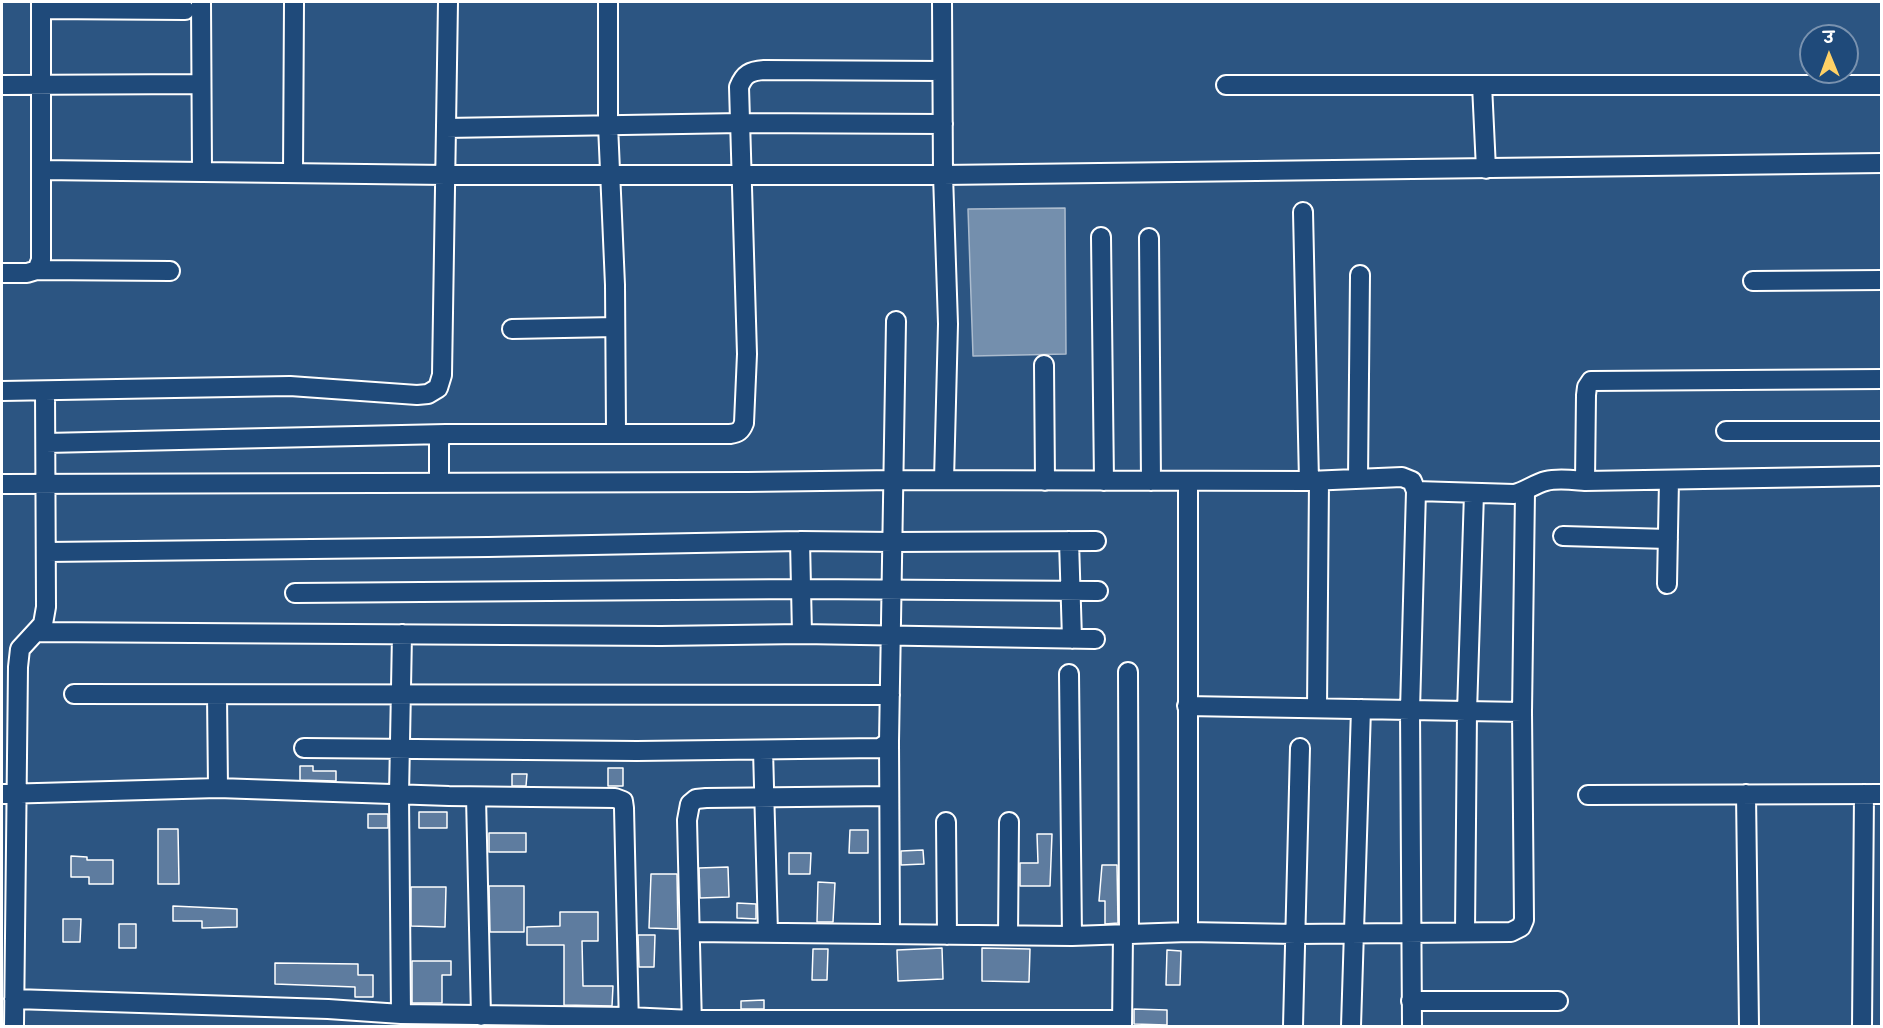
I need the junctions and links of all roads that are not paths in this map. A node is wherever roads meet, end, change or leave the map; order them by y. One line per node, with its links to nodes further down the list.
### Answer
1 (294, 2): 22 (street)
2 (448, 2): 17 (street)
3 (608, 2): 16 (street)
4 (942, 2): 7 (street)
5 (42, 5): 6 (street); 12 (street)
6 (193, 6): 8 (street)
7 (942, 71): 14 (street); 15 (street)
8 (201, 84): 12 (street); 21 (street)
9 (2, 85): 12 (street)
10 (1482, 85): 11 (street); 13 (street); 19 (street)
11 (1881, 85)
12 (41, 86): 20 (street)
13 (1226, 86)
14 (741, 123): 15 (street); 16 (street); 25 (street)
15 (943, 124): 26 (street)
16 (608, 125): 17 (street); 23 (street)
17 (446, 128): 24 (street)
18 (1881, 163): 19 (street)
19 (1486, 168): 26 (street)
20 (41, 170): 21 (street); 30 (street)
21 (202, 172): 22 (street)
22 (293, 173): 24 (street)
23 (610, 174): 24 (street); 25 (street); 37 (street)
24 (446, 175): 42 (street)
25 (742, 175): 26 (street); 45 (street)
26 (943, 175): 51 (street)
27 (1303, 212): 57 (street)
28 (1101, 237): 54 (street)
29 (1149, 238): 55 (street)
30 (37, 270): 31 (street); 32 (street)
31 (170, 272)
32 (2, 273)
33 (1360, 275): 49 (street)
34 (1881, 280): 35 (street)
35 (1752, 281)
36 (896, 321): 50 (street)
37 (615, 327): 38 (street); 45 (street)
38 (512, 329)
39 (1044, 365): 52 (street)
40 (1881, 379): 58 (street)
41 (2, 391): 42 (street)
42 (45, 391): 47 (street)
43 (1725, 431): 44 (street)
44 (1881, 431)
45 (616, 432): 46 (street)
46 (446, 434): 47 (street); 59 (street)
47 (46, 443): 61 (street)
48 (1881, 476): 53 (street)
49 (1358, 479): 57 (street); 62 (street)
50 (895, 480): 51 (street); 59 (street); 70 (street)
51 (944, 480): 52 (street)
52 (1045, 480): 54 (street)
53 (1669, 480): 58 (street); 66 (street)
54 (1104, 481): 55 (street)
55 (1151, 481): 56 (street)
56 (1188, 481): 57 (street); 91 (street)
57 (1314, 481): 92 (street)
58 (1586, 481): 63 (street)
59 (439, 483): 61 (street)
60 (2, 484): 61 (street)
61 (46, 485): 71 (street)
62 (1416, 491): 64 (street); 94 (street)
63 (1525, 492): 64 (street); 96 (street)
64 (1474, 493): 95 (street)
65 (1563, 536): 66 (street)
66 (1668, 539): 72 (street)
67 (800, 541): 70 (street); 71 (street); 73 (street)
68 (1070, 541): 69 (street); 70 (street); 75 (street)
69 (1096, 541)
70 (893, 543): 74 (street)
71 (47, 552): 78 (street)
72 (1667, 584)
73 (801, 589): 74 (street); 77 (street); 80 (street)
74 (892, 590): 75 (street); 81 (street)
75 (1070, 591): 76 (street); 82 (street)
76 (1098, 591)
77 (295, 593)
78 (37, 632): 79 (street); 84 (street)
79 (402, 634): 80 (street); 87 (street)
80 (802, 634): 81 (street)
81 (891, 637): 82 (street); 89 (street)
82 (1072, 639): 83 (street)
83 (1095, 639)
84 (10, 668): 103 (street)
85 (1128, 672): 121 (street)
86 (1069, 674): 124 (street)
87 (400, 693): 89 (street); 90 (street); 100 (street)
88 (74, 694): 90 (street)
89 (890, 694): 97 (street)
90 (217, 695): 102 (street)
91 (1187, 706): 92 (street); 114 (street)
92 (1317, 708): 93 (street)
93 (1361, 709): 94 (street); 117 (street)
94 (1410, 710): 95 (street); 118 (street)
95 (1467, 712): 96 (street); 115 (street)
96 (1522, 712): 115 (street)
97 (888, 742): 101 (street); 108 (street)
98 (304, 748): 100 (street)
99 (1300, 748): 122 (street)
100 (399, 749): 101 (street); 106 (street)
101 (763, 750): 110 (street)
102 (218, 788): 103 (street); 106 (street)
103 (9, 794): 125 (street)
104 (1746, 794): 105 (street); 107 (street); 137 (street)
105 (1873, 794): 138 (street)
106 (399, 795): 109 (street); 128 (street)
107 (1588, 795)
108 (889, 796): 110 (street); 119 (street)
109 (477, 797): 129 (street); 130 (street)
110 (764, 798): 113 (street); 116 (street)
111 (946, 822): 120 (street)
112 (1009, 822): 123 (street)
113 (690, 932): 116 (street); 131 (street)
114 (1188, 932): 121 (street); 122 (street)
115 (1465, 932): 118 (street)
116 (768, 933): 119 (street)
117 (1354, 933): 118 (street); 122 (street); 135 (street)
118 (1411, 933): 126 (street)
119 (890, 934): 120 (street)
120 (947, 934): 123 (street)
121 (1126, 934): 124 (street); 132 (street)
122 (1296, 934): 134 (street)
123 (1008, 935): 124 (street)
124 (1072, 936)
125 (15, 999): 128 (street); 133 (street)
126 (1411, 1001): 127 (street); 136 (street)
127 (1558, 1001)
128 (401, 1014): 129 (street)
129 (481, 1016): 130 (street)
130 (629, 1022): 131 (street)
131 (692, 1023): 132 (street)
132 (1122, 1023)
133 (14, 1026)
134 (1293, 1026)
135 (1351, 1026)
136 (1412, 1026)
137 (1749, 1026)
138 (1862, 1026)

